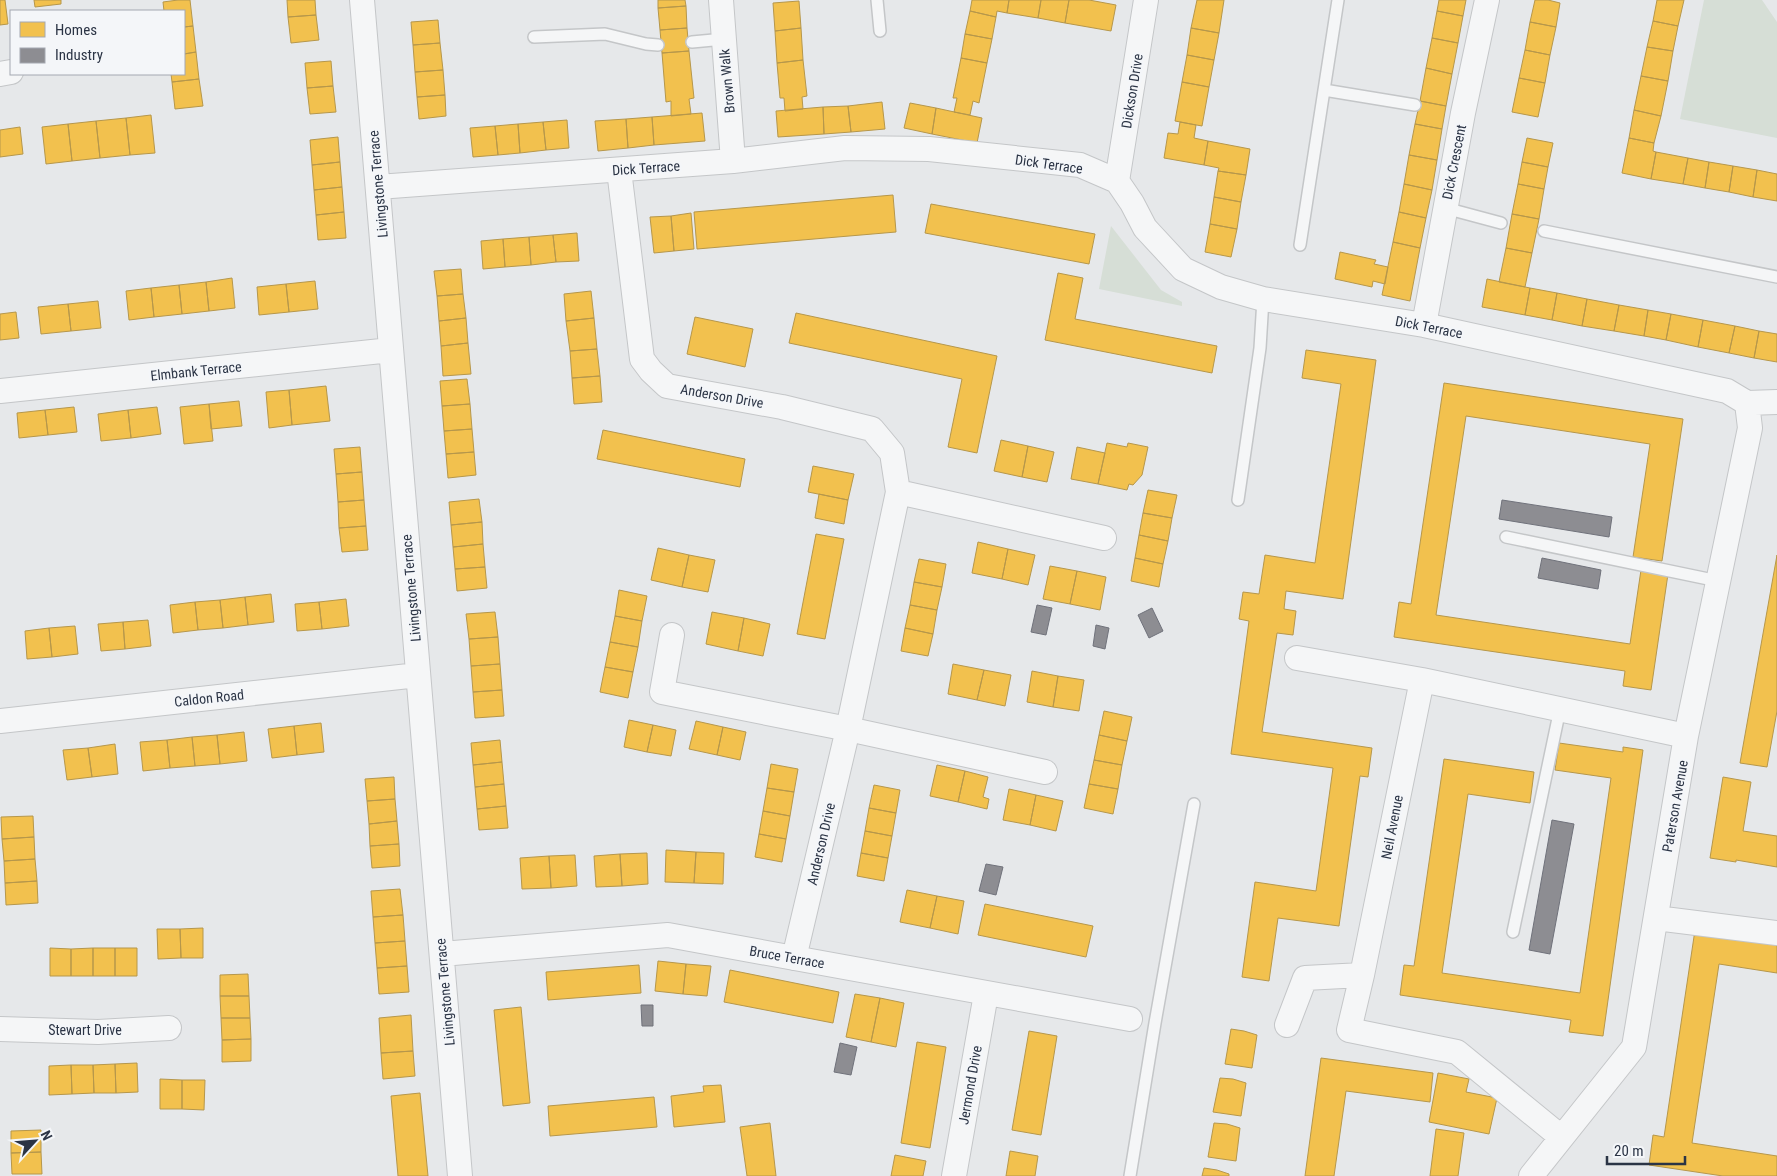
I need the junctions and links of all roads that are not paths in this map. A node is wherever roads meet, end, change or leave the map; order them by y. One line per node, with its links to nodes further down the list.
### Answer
1 (362, 0): 17 (street, Livingstone Terrace)
2 (721, 0): 9 (street, Brown Walk)
3 (877, 0): 7 (lane)
4 (1146, 0): 16 (street, Dickson Drive)
5 (1338, 0): 12 (lane)
6 (1488, 0): 18 (street, Dick Crescent)
7 (880, 31)
8 (534, 37): 11 (lane)
9 (724, 39): 10 (lane); 14 (street, Brown Walk)
10 (692, 42)
11 (658, 45)
12 (1324, 90): 13 (lane); 21 (lane)
13 (1415, 105)
14 (734, 162): 15 (street, Dick Terrace); 16 (street, Dick Terrace)
15 (618, 170): 17 (street, Dick Terrace); 29 (street, Anderson Drive)
16 (1117, 181): 23 (street, Dick Terrace)
17 (378, 187): 25 (street, Livingstone Terrace)
18 (1445, 208): 19 (lane); 24 (street, Dick Crescent)
19 (1501, 223)
20 (1544, 231): 22 (lane)
21 (1300, 245)
22 (1777, 277)
23 (1263, 299): 24 (street, Dick Terrace); 30 (lane)
24 (1424, 325): 28 (street, Dick Terrace)
25 (391, 350): 26 (street, Elmbank Terrace); 36 (street, Livingstone Terrace)
26 (0, 391)
27 (1777, 402): 28 (street)
28 (1747, 403): 33 (street, Paterson Avenue)
29 (898, 492): 32 (street); 40 (street, Anderson Drive)
30 (1238, 500)
31 (1506, 537): 33 (lane)
32 (1104, 538)
33 (1718, 581): 41 (street, Paterson Avenue)
34 (672, 635): 40 (street)
35 (1297, 658): 37 (street)
36 (418, 675): 39 (street, Caldon Road); 47 (street, Livingstone Terrace)
37 (1422, 680): 38 (street); 49 (street, Neil Avenue)
38 (1560, 709): 41 (street); 45 (lane)
39 (0, 721)
40 (848, 729): 42 (street); 48 (street, Anderson Drive)
41 (1686, 736): 44 (street, Paterson Avenue)
42 (1045, 772)
43 (1194, 804): 51 (lane)
44 (1656, 918): 46 (street); 55 (street, Paterson Avenue)
45 (1513, 932)
46 (1777, 933)
47 (442, 954): 48 (street, Bruce Terrace); 56 (street, Livingstone Terrace)
48 (794, 958): 50 (street, Bruce Terrace)
49 (1362, 975): 52 (street); 55 (street, Neil Avenue)
50 (986, 994): 51 (street, Bruce Terrace); 57 (street, Jermond Drive)
51 (1142, 1021): 58 (lane)
52 (1287, 1025)
53 (169, 1028): 54 (street, Stewart Drive)
54 (0, 1029)
55 (1561, 1137): 59 (street, Paterson Avenue)
56 (460, 1176)
57 (954, 1176)
58 (1130, 1176)
59 (1531, 1176)

